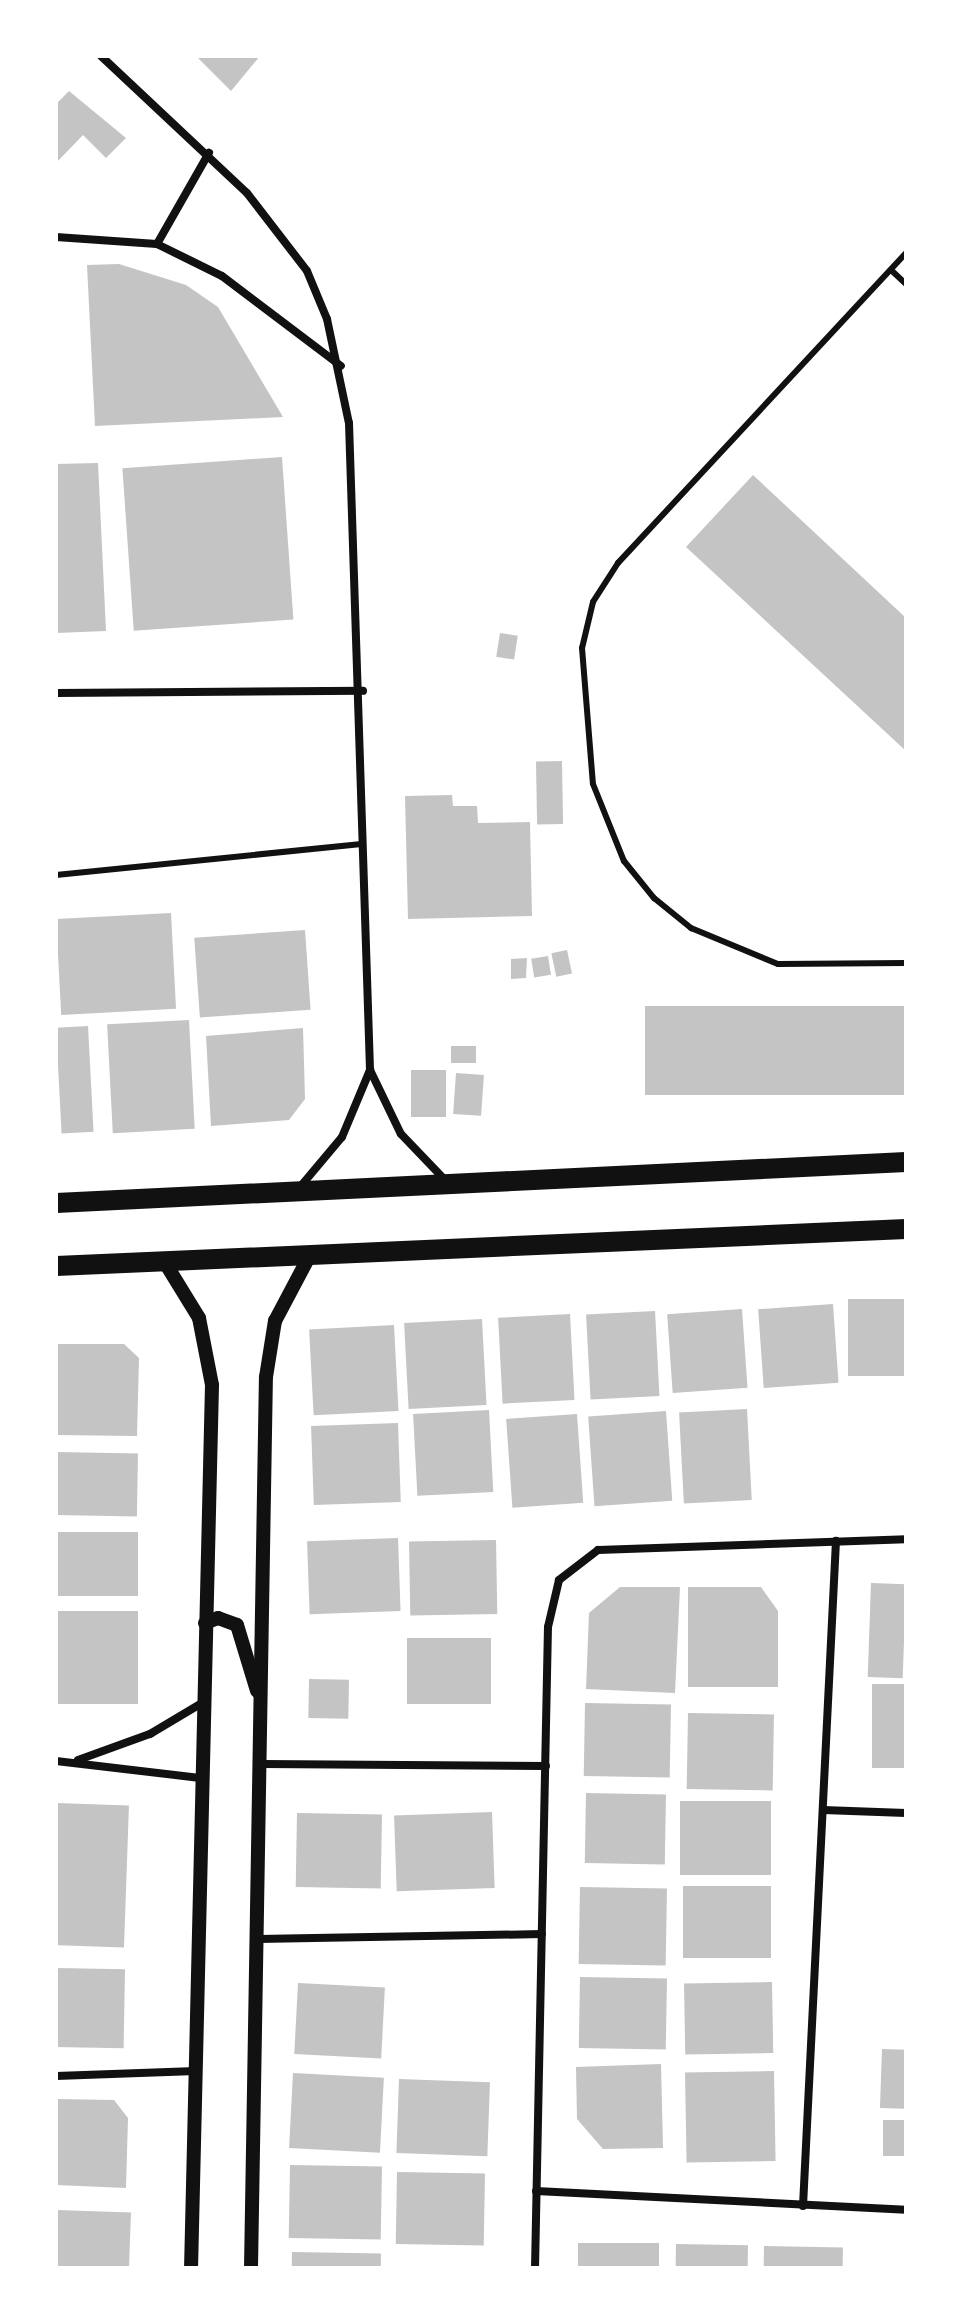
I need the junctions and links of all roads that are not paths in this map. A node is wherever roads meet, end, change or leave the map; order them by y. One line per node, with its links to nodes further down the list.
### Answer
1 (101, 56): 2 (street)
2 (209, 153): 4 (street); 8 (street)
3 (56, 237): 4 (street)
4 (157, 244): 8 (street)
5 (906, 253): 6 (lane)
6 (891, 270): 7 (lane); 13 (lane)
7 (906, 284)
8 (341, 366): 9 (street)
9 (363, 691): 10 (street); 11 (street)
10 (56, 693)
11 (361, 844): 12 (lane); 14 (street)
12 (56, 875)
13 (906, 963)
14 (370, 1070): 16 (street); 17 (street)
15 (906, 1162): 16 (main road)
16 (450, 1184): 17 (main road)
17 (294, 1193): 18 (main road)
18 (56, 1203)
19 (906, 1229): 20 (main road)
20 (310, 1255): 21 (main road); 27 (street)
21 (164, 1261): 22 (main road); 25 (street)
22 (56, 1266)
23 (906, 1539): 24 (street)
24 (836, 1541): 31 (street); 33 (street)
25 (205, 1623): 26 (street); 27 (street)
26 (202, 1703): 28 (street); 32 (street)
27 (263, 1715): 30 (street)
28 (78, 1760): 29 (street); 32 (street)
29 (56, 1761)
30 (262, 1764): 31 (street); 36 (street)
31 (546, 1766): 35 (street)
32 (200, 1778): 37 (street)
33 (823, 1810): 34 (street); 40 (street)
34 (906, 1813)
35 (542, 1934): 36 (street); 39 (street)
36 (258, 1939): 43 (street)
37 (196, 2071): 38 (street); 42 (street)
38 (56, 2076)
39 (536, 2191): 40 (street); 44 (street)
40 (803, 2206): 41 (street)
41 (906, 2210)
42 (191, 2268)
43 (251, 2268)
44 (535, 2268)

